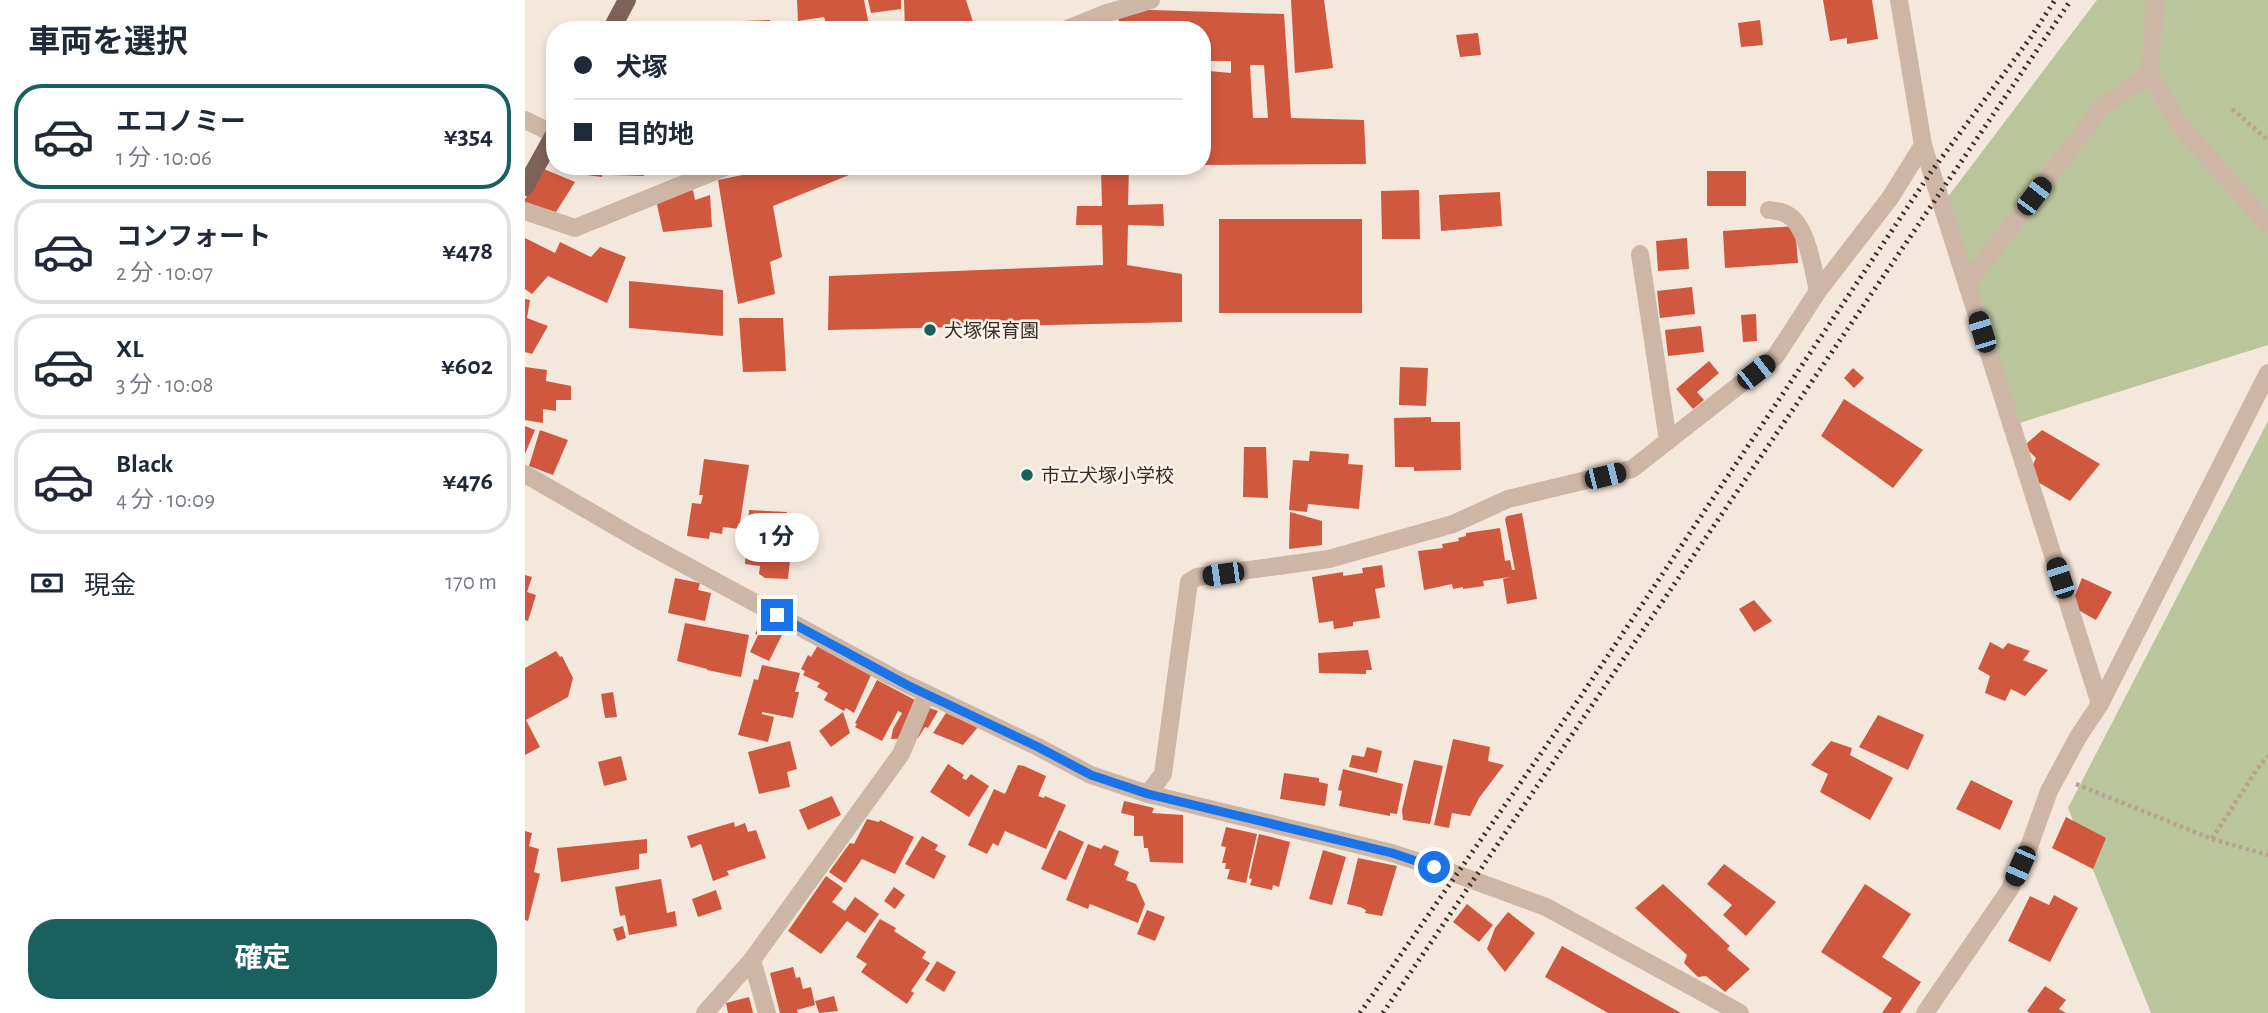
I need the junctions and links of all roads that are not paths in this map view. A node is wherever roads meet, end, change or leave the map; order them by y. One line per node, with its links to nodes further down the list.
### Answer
1 (627, 0): 5 (main road)
2 (1151, 0): 6 (street)
3 (1899, 0): 10 (street)
4 (2155, 0): 7 (street)
5 (616, 21)
6 (1087, 21)
7 (2150, 74): 16 (street); 18 (street)
8 (525, 120): 9 (street)
9 (546, 129)
10 (1923, 145): 18 (street); 19 (street)
11 (546, 148): 13 (main road)
12 (706, 175): 15 (street)
13 (525, 187)
14 (1769, 210): 19 (street)
15 (525, 211)
16 (2268, 225)
17 (1640, 254): 21 (street)
18 (1967, 284): 24 (street)
19 (1818, 291): 21 (street)
20 (2268, 373): 24 (street)
21 (1668, 440): 25 (street)
22 (525, 474): 23 (street)
23 (926, 695): 25 (street); 26 (street)
24 (2100, 704): 30 (street)
25 (1148, 794): 29 (street)
26 (753, 960): 27 (street); 28 (street)
27 (705, 1013)
28 (767, 1013)
29 (1740, 1013)
30 (1925, 1013)

